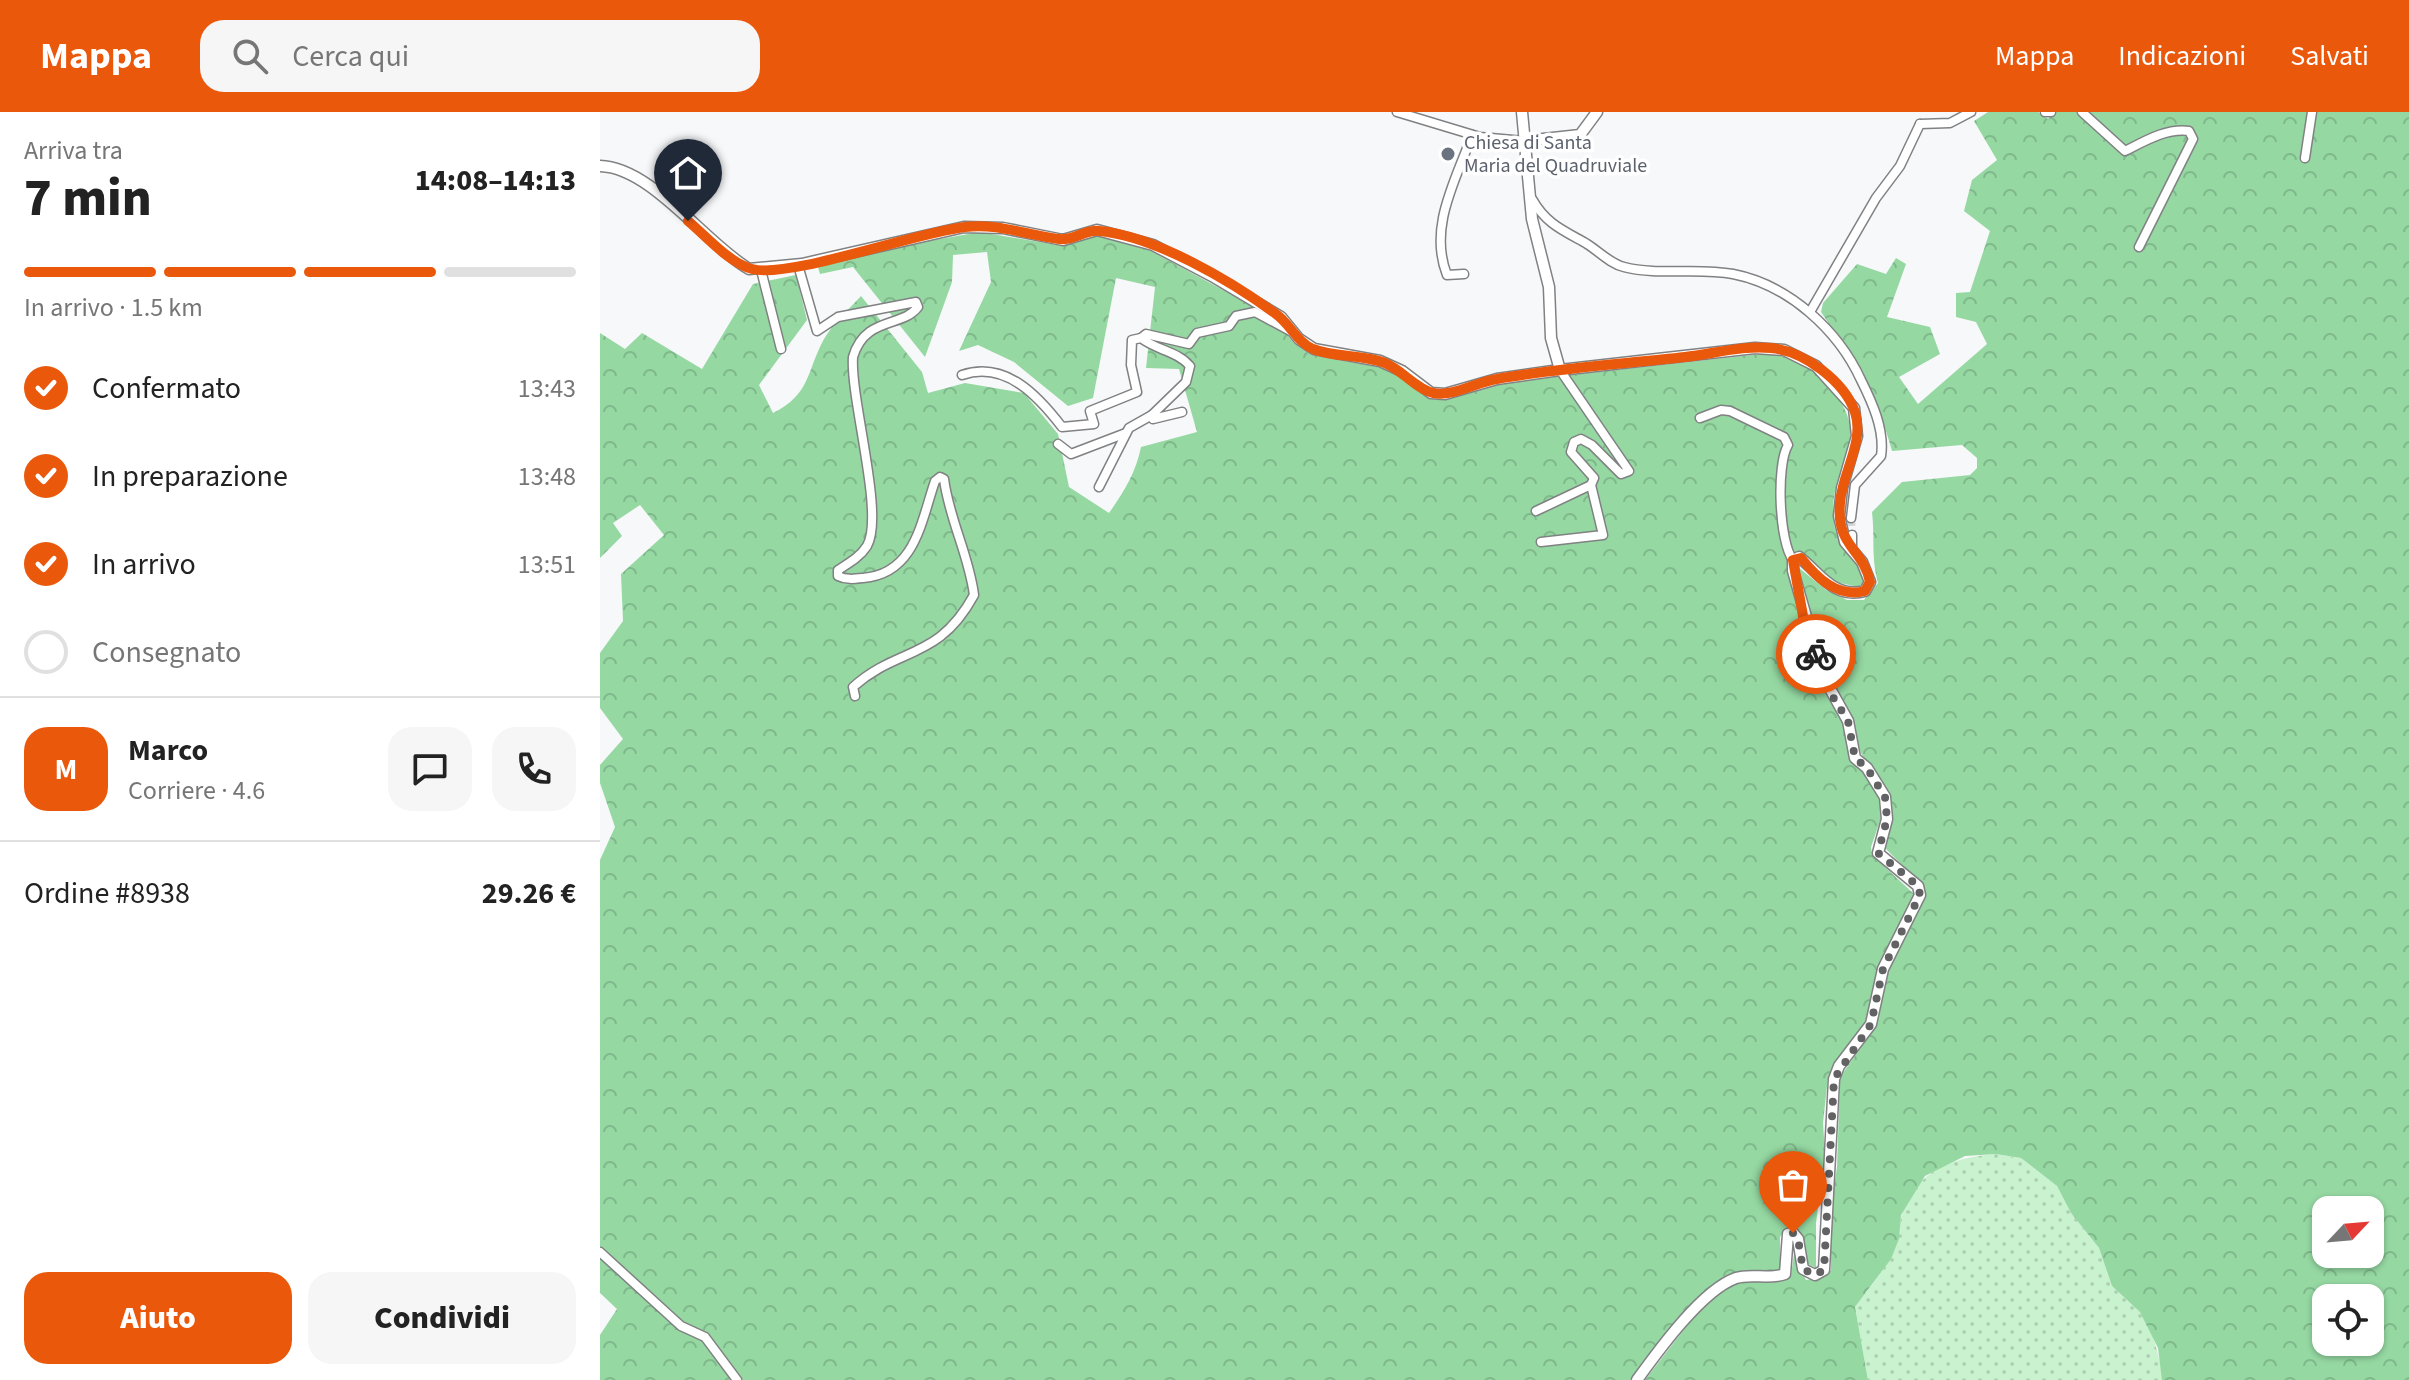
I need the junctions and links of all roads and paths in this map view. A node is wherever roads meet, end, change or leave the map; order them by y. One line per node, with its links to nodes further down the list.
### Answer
1 (1397, 112): 11 (street)
2 (1522, 112): 12 (street)
3 (1597, 112): 12 (street)
4 (1914, 112): 10 (street)
5 (1971, 112): 10 (street)
6 (2045, 112): 7 (street)
7 (2051, 112)
8 (2082, 112): 16 (street)
9 (2312, 112): 13 (street)
10 (1920, 124): 20 (street)
11 (1472, 135): 12 (street); 19 (street)
12 (1524, 141): 15 (street)
13 (2305, 158)
14 (600, 166): 18 (street)
15 (1529, 195): 20 (street); 24 (street)
16 (2139, 247)
17 (798, 265): 18 (street); 21 (street); 39 (street)
18 (761, 270): 23 (street)
19 (1464, 274)
20 (1810, 312): 34 (street)
21 (1294, 333): 22 (street); 24 (street)
22 (1141, 338): 25 (street); 27 (street)
23 (781, 349)
24 (1560, 370): 31 (street); 37 (street)
25 (962, 375)
26 (1182, 412): 27 (street)
27 (1152, 415): 29 (street)
28 (1700, 418): 38 (street)
29 (1127, 432): 30 (street); 32 (street)
30 (1058, 444)
31 (1591, 485): 33 (street); 36 (street)
32 (1099, 487)
33 (1536, 511)
34 (1851, 518)
35 (1852, 535): 37 (street)
36 (1541, 542)
37 (1852, 550): 38 (street)
38 (1793, 560): 42 (street)
39 (855, 696)
40 (600, 1252): 41 (street)
41 (737, 1380)
42 (1637, 1380)

